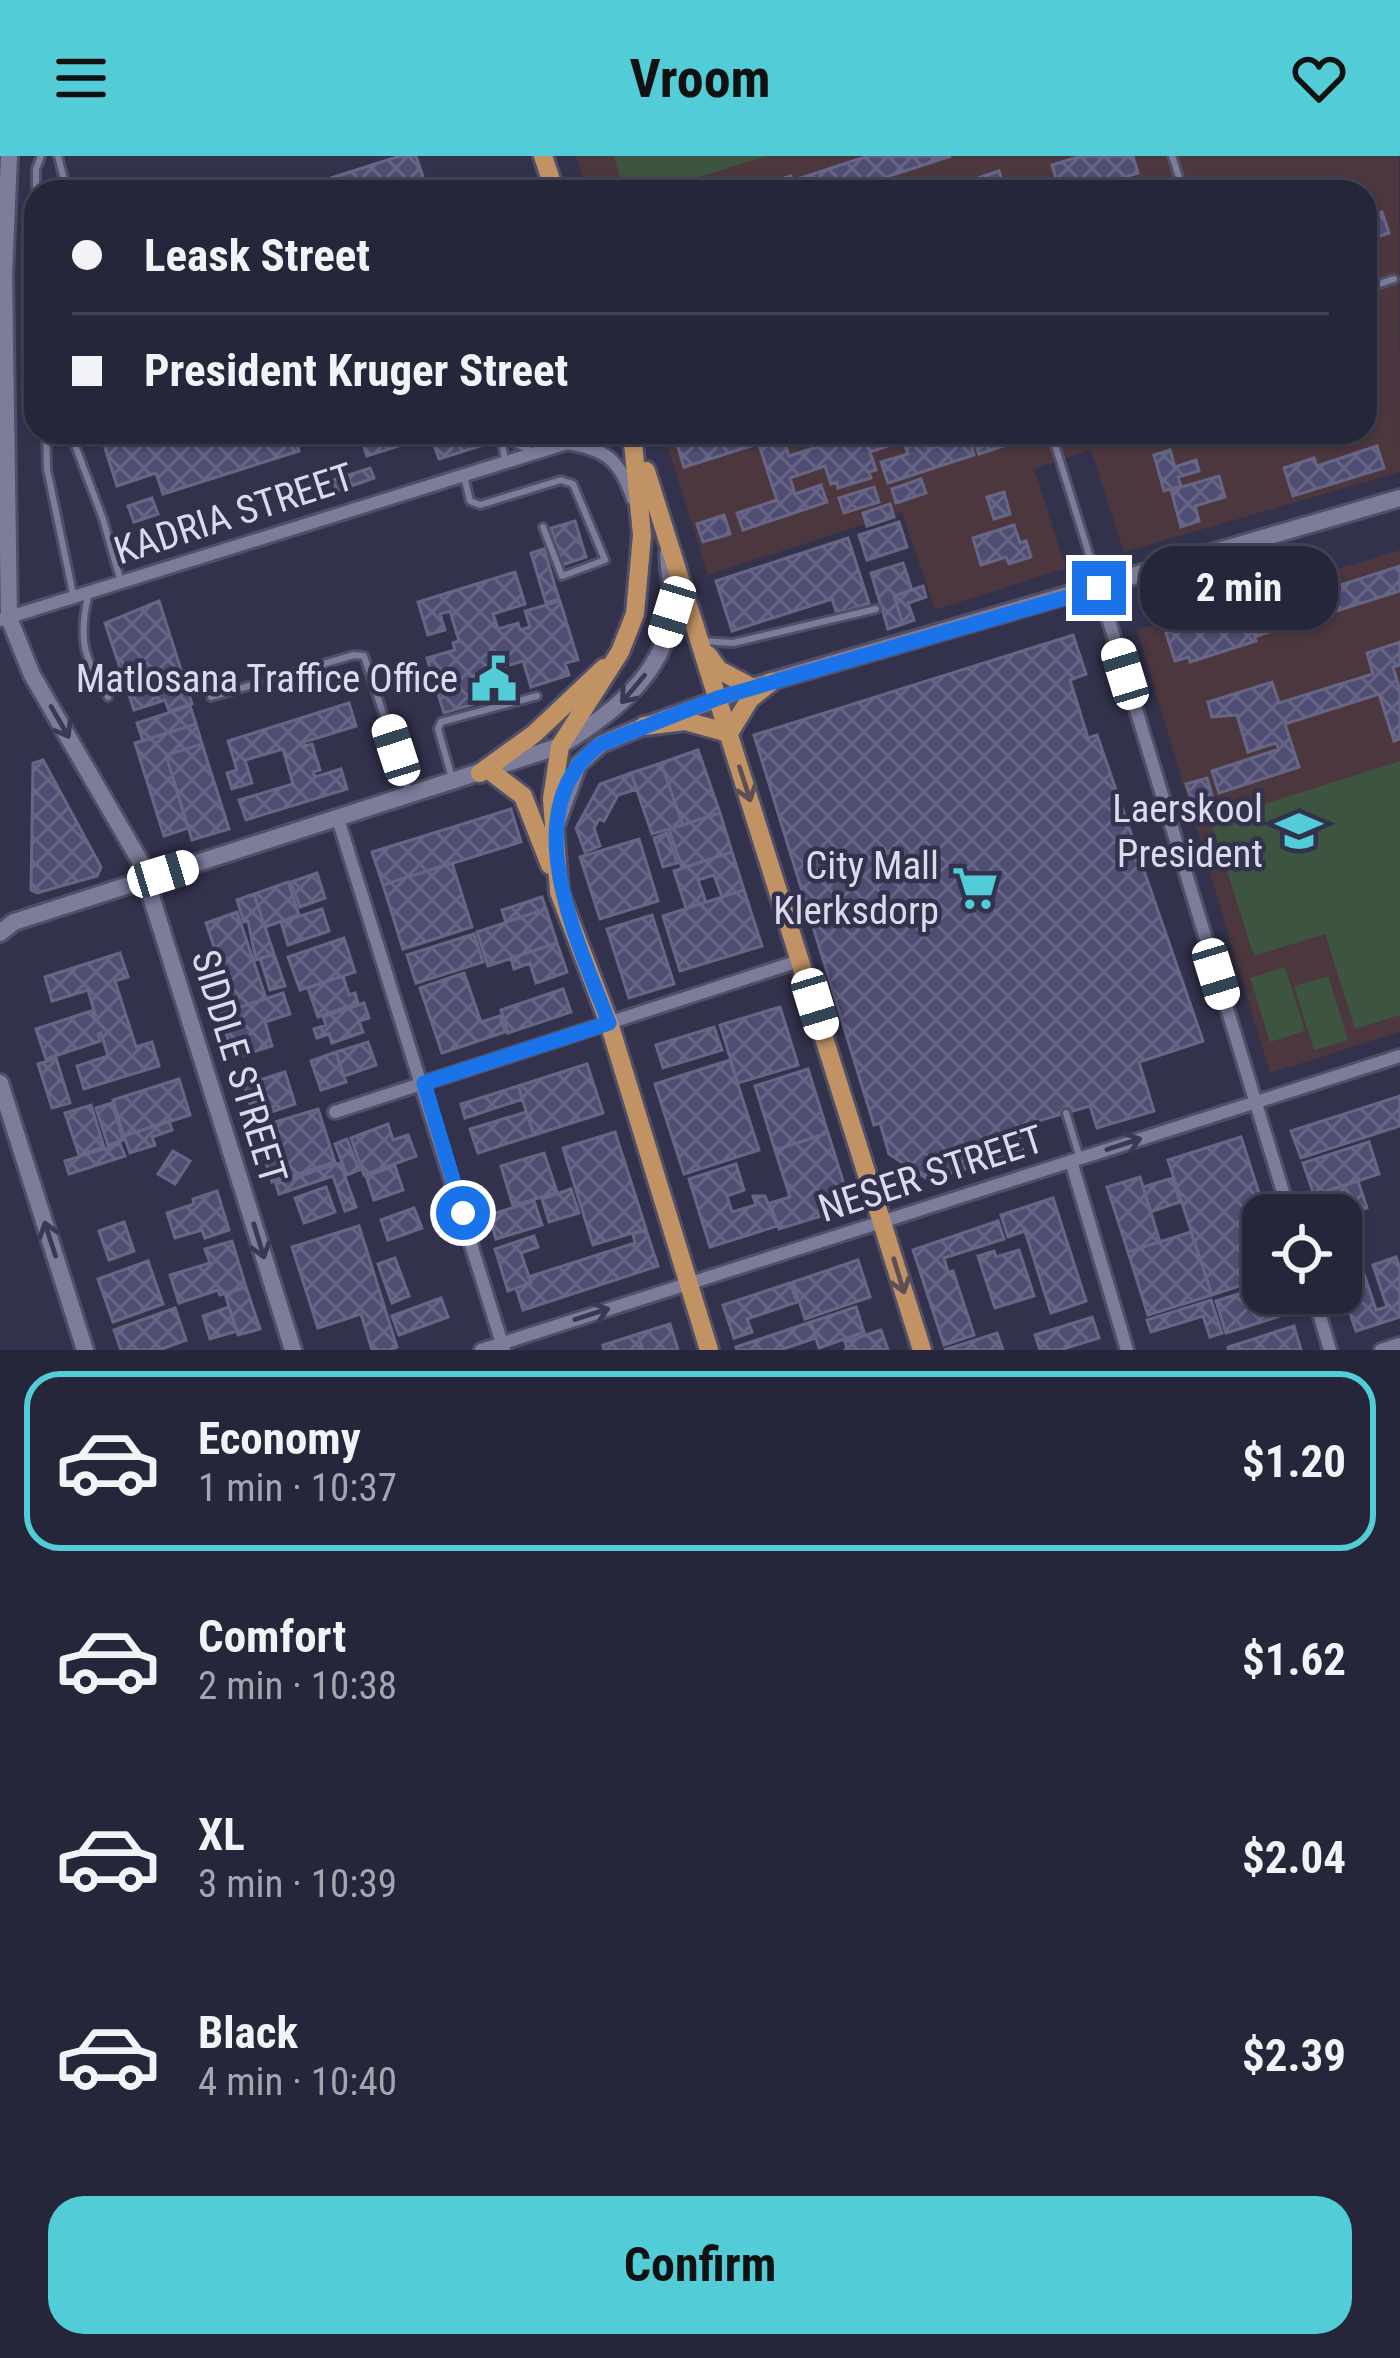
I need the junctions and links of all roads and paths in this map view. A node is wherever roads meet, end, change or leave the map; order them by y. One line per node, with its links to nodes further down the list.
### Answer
1 (9, 156): 25 (street)
2 (1394, 279): 3 (lane)
3 (1377, 285)
4 (46, 444): 23 (lane)
5 (75, 444): 20 (lane)
6 (502, 444): 14 (lane)
7 (518, 444): 13 (lane)
8 (562, 444): 13 (street, KADRIA STREET)
9 (574, 444): 18 (street, KADRIA STREET)
10 (634, 444): 18 (main road)
11 (637, 444): 19 (main road)
12 (1055, 444): 21 (lane)
13 (531, 451): 14 (street, KADRIA STREET)
14 (505, 460): 15 (street, KADRIA STREET)
15 (463, 472): 17 (lane); 20 (street, KADRIA STREET)
16 (1400, 498): 21 (street)
17 (543, 527)
18 (642, 535): 27 (main road)
19 (668, 541): 26 (main road); 36 (street, one-way to 36)
20 (121, 582): 22 (street, KADRIA STREET)
21 (1099, 588): 28 (street); 50 (street)
22 (89, 592): 23 (street, KADRIA STREET); 31 (lane)
23 (74, 597): 25 (street, KADRIA STREET)
24 (876, 609): 26 (lane)
25 (5, 619): 42 (street, SIDDLE STREET, one-way to 42)
26 (701, 643): 29 (main road); 33 (main road)
27 (620, 652): 36 (main road); 37 (main road)
28 (771, 682): 29 (street); 35 (main road)
29 (751, 688): 33 (street)
30 (537, 696): 38 (lane)
31 (107, 697)
32 (212, 697): 39 (lane)
33 (718, 698): 34 (street); 35 (main road)
34 (644, 726): 35 (main road); 41 (street)
35 (729, 733): 45 (main road, one-way to 45)
36 (560, 746): 37 (street); 41 (main road)
37 (484, 771): 38 (street); 43 (main road)
38 (453, 781): 39 (street)
39 (410, 796): 40 (street)
40 (338, 819): 42 (street); 49 (street)
41 (555, 831): 43 (main road)
42 (146, 879): 44 (street); 61 (street, SIDDLE STREET, one-way to 61)
43 (560, 892): 46 (main road)
44 (7, 927)
45 (802, 960): 46 (street); 55 (main road)
46 (609, 1023): 49 (street); 56 (main road)
47 (1400, 1056): 50 (street, NESER STREET)
48 (0, 1083): 60 (street, one-way to 48)
49 (424, 1083): 51 (street); 59 (street)
50 (1256, 1102): 53 (street, NESER STREET, one-way to 50); 54 (street)
51 (334, 1112)
52 (1066, 1113): 53 (lane)
53 (1075, 1160): 55 (street, NESER STREET); 65 (street)
54 (1284, 1194)
55 (882, 1221): 56 (street, NESER STREET); 64 (main road, one-way to 64)
56 (688, 1283): 59 (street, NESER STREET, one-way to 56); 63 (main road)
57 (1319, 1314): 66 (street)
58 (1400, 1344): 67 (street)
59 (503, 1347): 62 (street, NESER STREET)
60 (86, 1350)
61 (293, 1350)
62 (481, 1350)
63 (709, 1350)
64 (922, 1350)
65 (1127, 1350)
66 (1330, 1350)
67 (1381, 1350)

